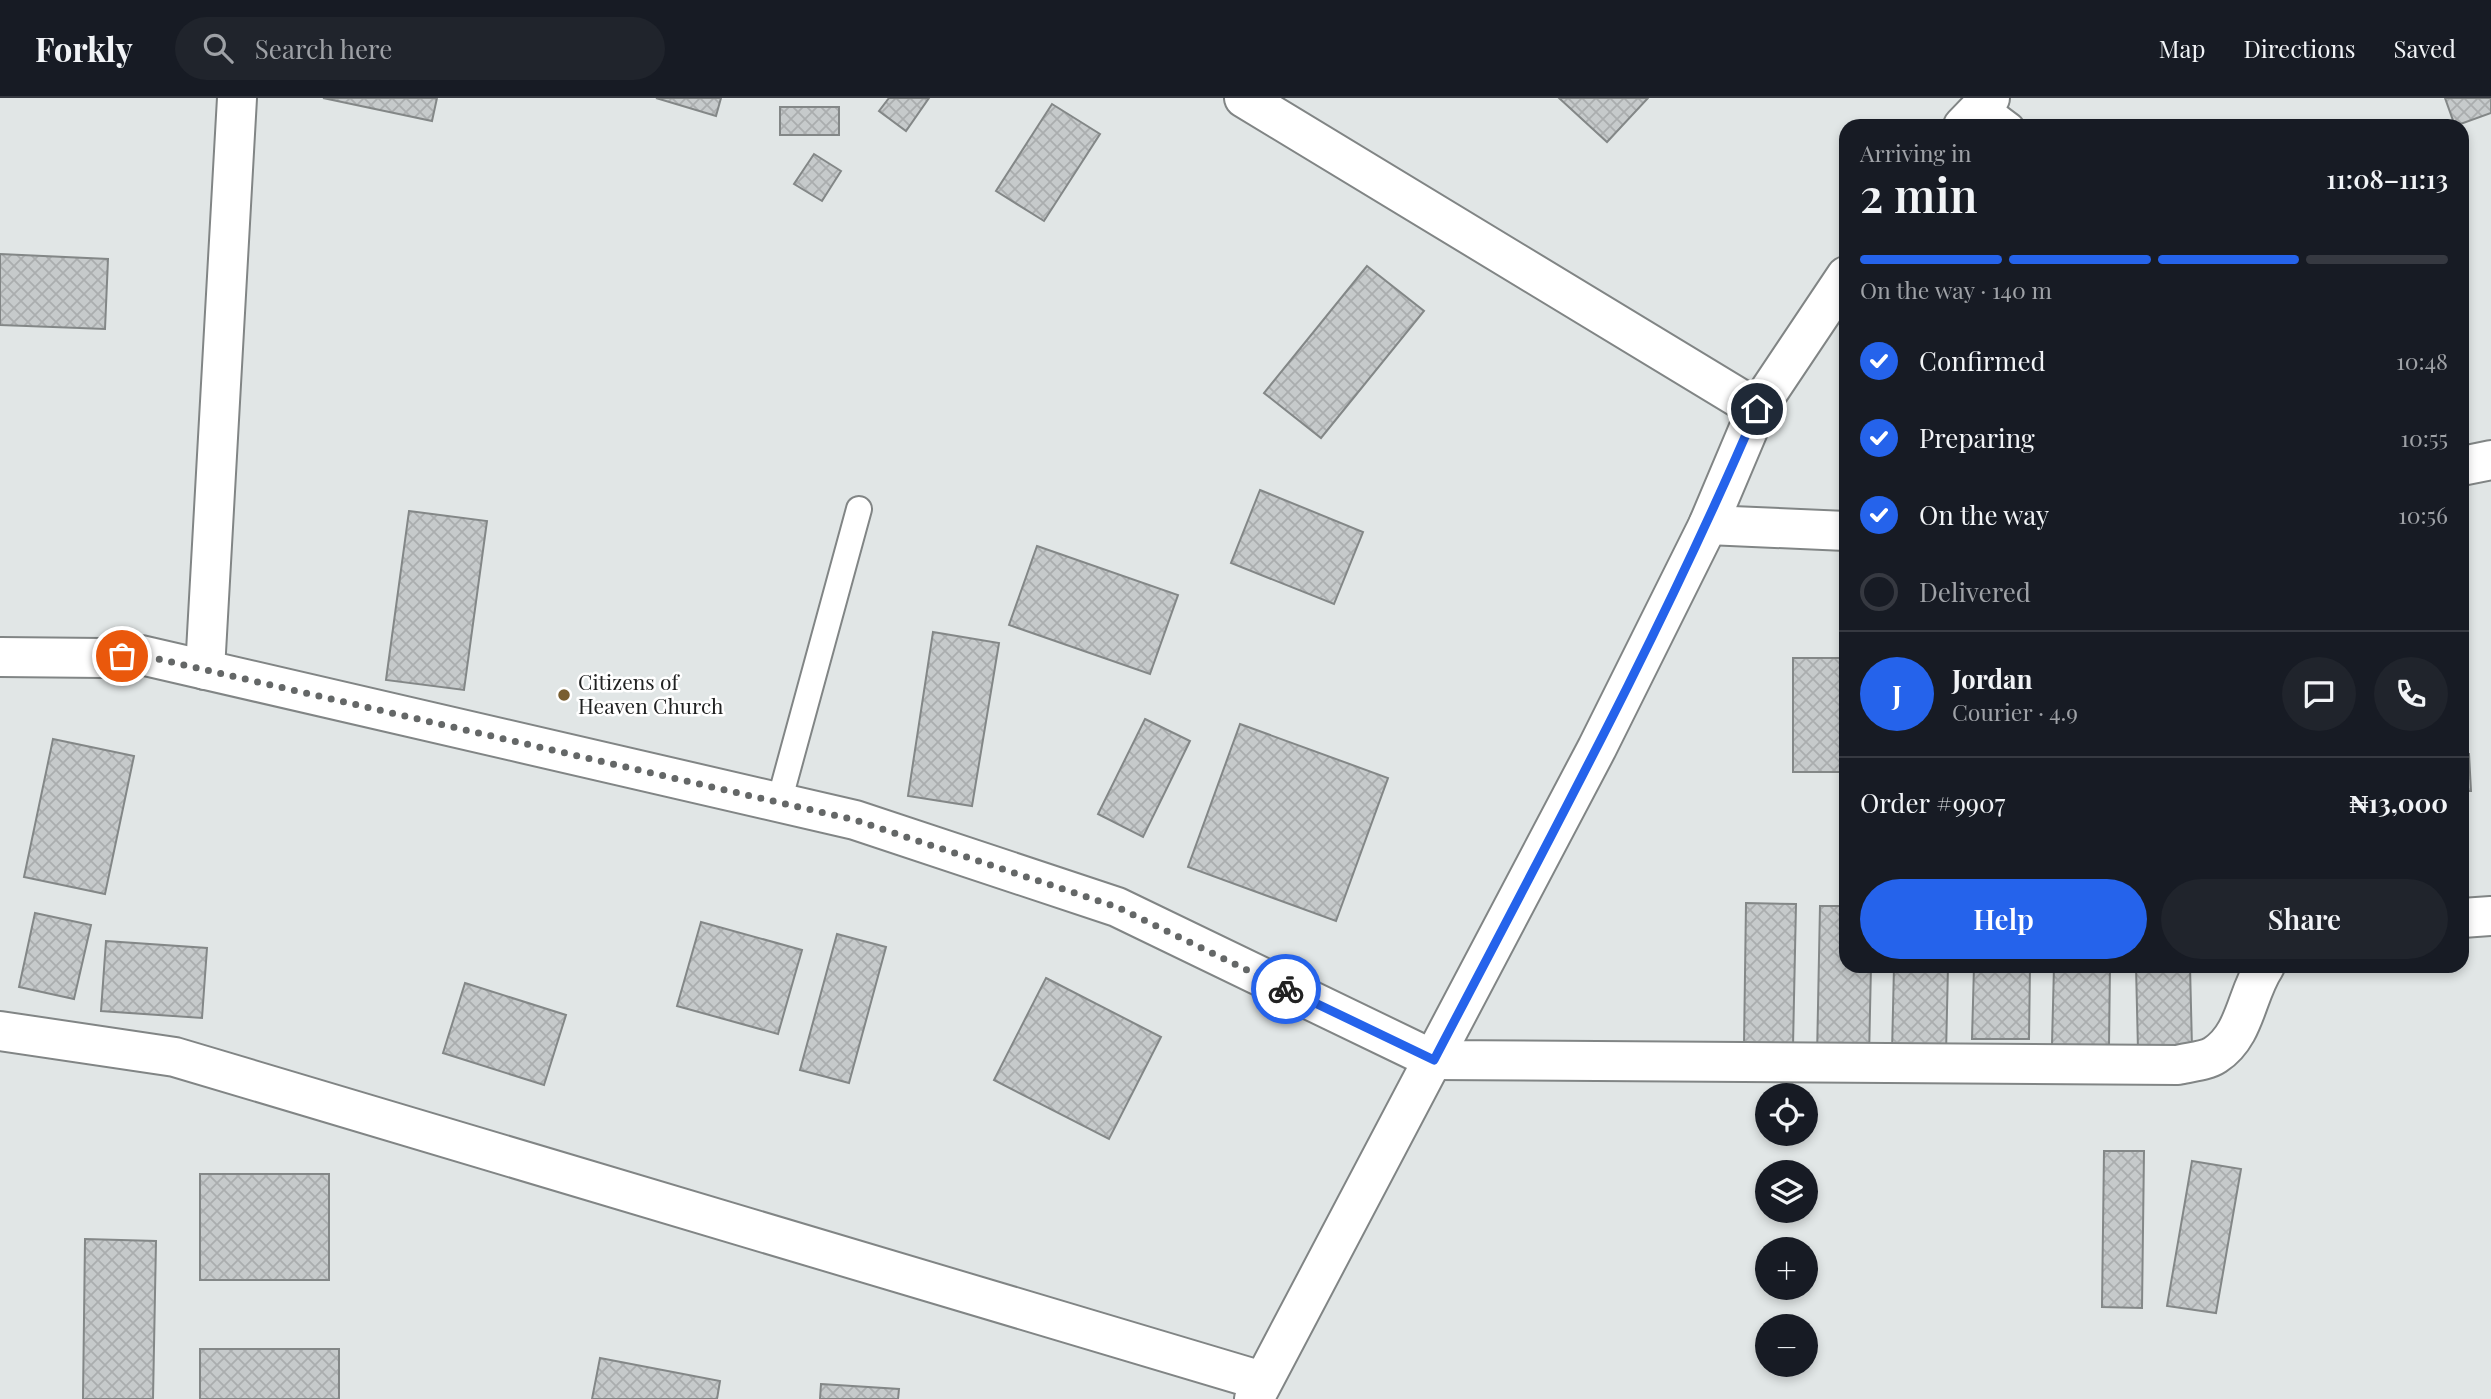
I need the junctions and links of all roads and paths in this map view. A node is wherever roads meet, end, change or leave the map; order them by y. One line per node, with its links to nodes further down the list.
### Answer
1 (237, 98): 11 (street)
2 (1244, 98): 4 (street)
3 (1839, 286): 4 (street)
4 (1757, 409): 8 (street)
5 (2491, 460): 6 (street)
6 (2469, 465)
7 (859, 509): 12 (lane)
8 (1708, 524): 9 (street); 17 (street)
9 (1839, 531)
10 (0, 657): 11 (street)
11 (205, 670): 12 (street)
12 (779, 802): 17 (street)
13 (2491, 915): 14 (street)
14 (2469, 917)
15 (2260, 973): 17 (street)
16 (0, 1031): 18 (street)
17 (1434, 1060): 18 (street)
18 (1258, 1390)

